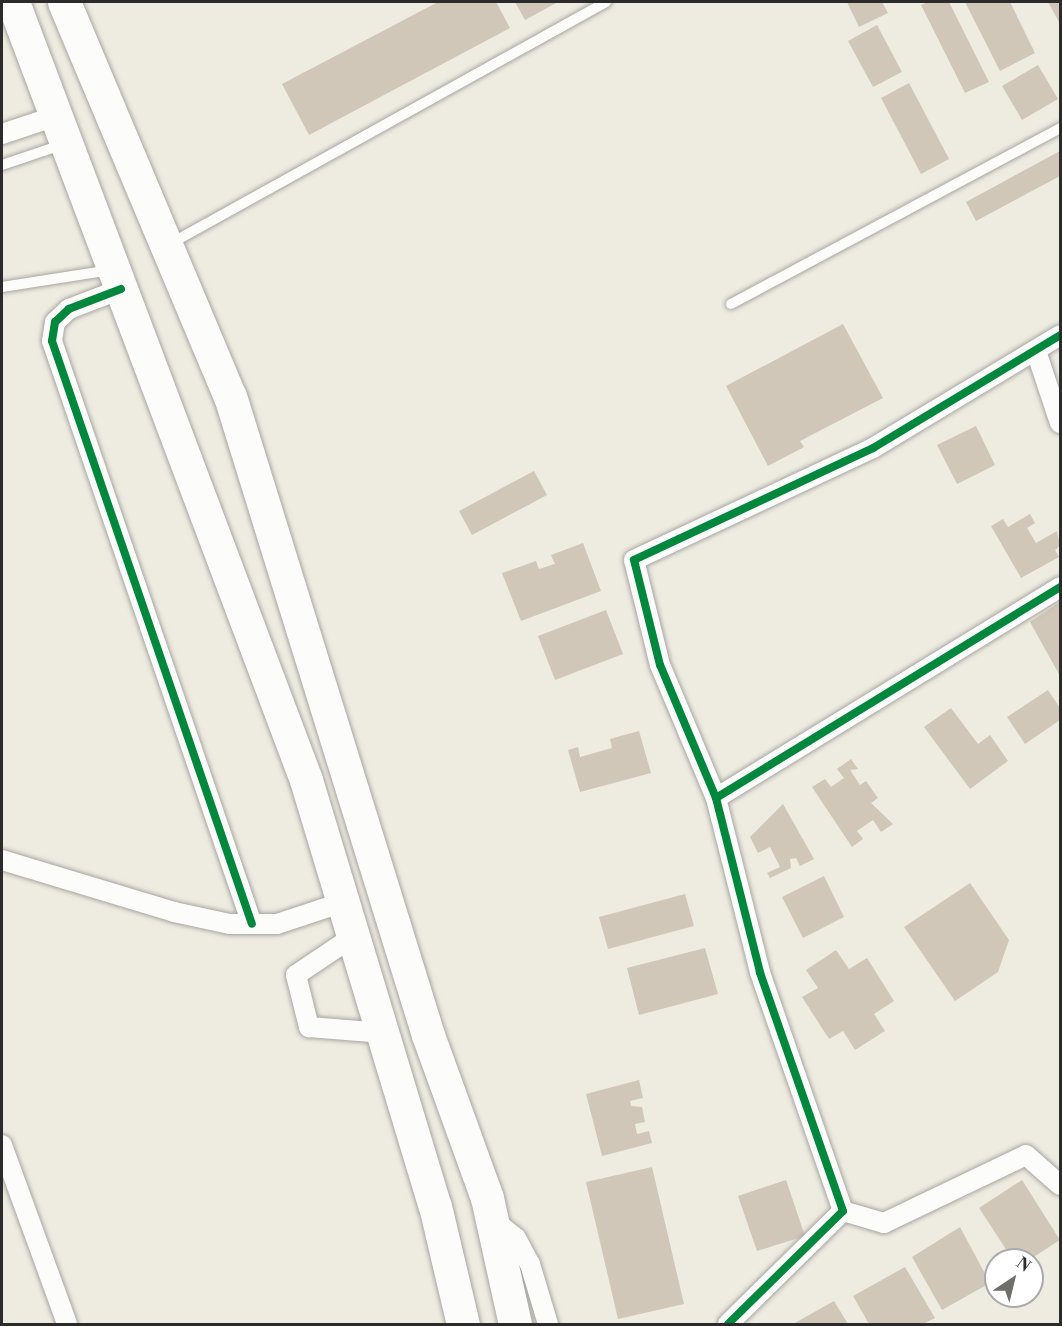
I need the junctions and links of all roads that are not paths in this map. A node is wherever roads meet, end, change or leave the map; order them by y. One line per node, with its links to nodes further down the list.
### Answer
1 (13, 2): 5 (highway)
2 (64, 2): 8 (highway)
3 (606, 2): 8 (lane)
4 (1060, 128): 11 (lane)
5 (61, 129): 6 (street); 7 (lane); 9 (highway)
6 (2, 134)
7 (2, 165)
8 (167, 245): 21 (highway)
9 (118, 279): 10 (lane); 18 (highway); 19 (street)
10 (2, 286)
11 (730, 304)
12 (1060, 335): 13 (street)
13 (1036, 351): 14 (street); 16 (street)
14 (1060, 423)
15 (1060, 587): 16 (street)
16 (716, 798): 26 (street)
17 (2, 861): 19 (street)
18 (344, 902): 19 (street); 20 (highway)
19 (252, 924)
20 (354, 936): 22 (highway); 23 (street)
21 (407, 967): 22 (highway); 27 (highway)
22 (368, 980): 23 (highway)
23 (384, 1033): 29 (highway)
24 (2, 1145): 28 (street)
25 (1060, 1185): 26 (street)
26 (843, 1211): 32 (street)
27 (491, 1218): 30 (highway); 31 (street)
28 (67, 1324)
29 (463, 1324)
30 (515, 1324)
31 (548, 1324)
32 (728, 1324)

